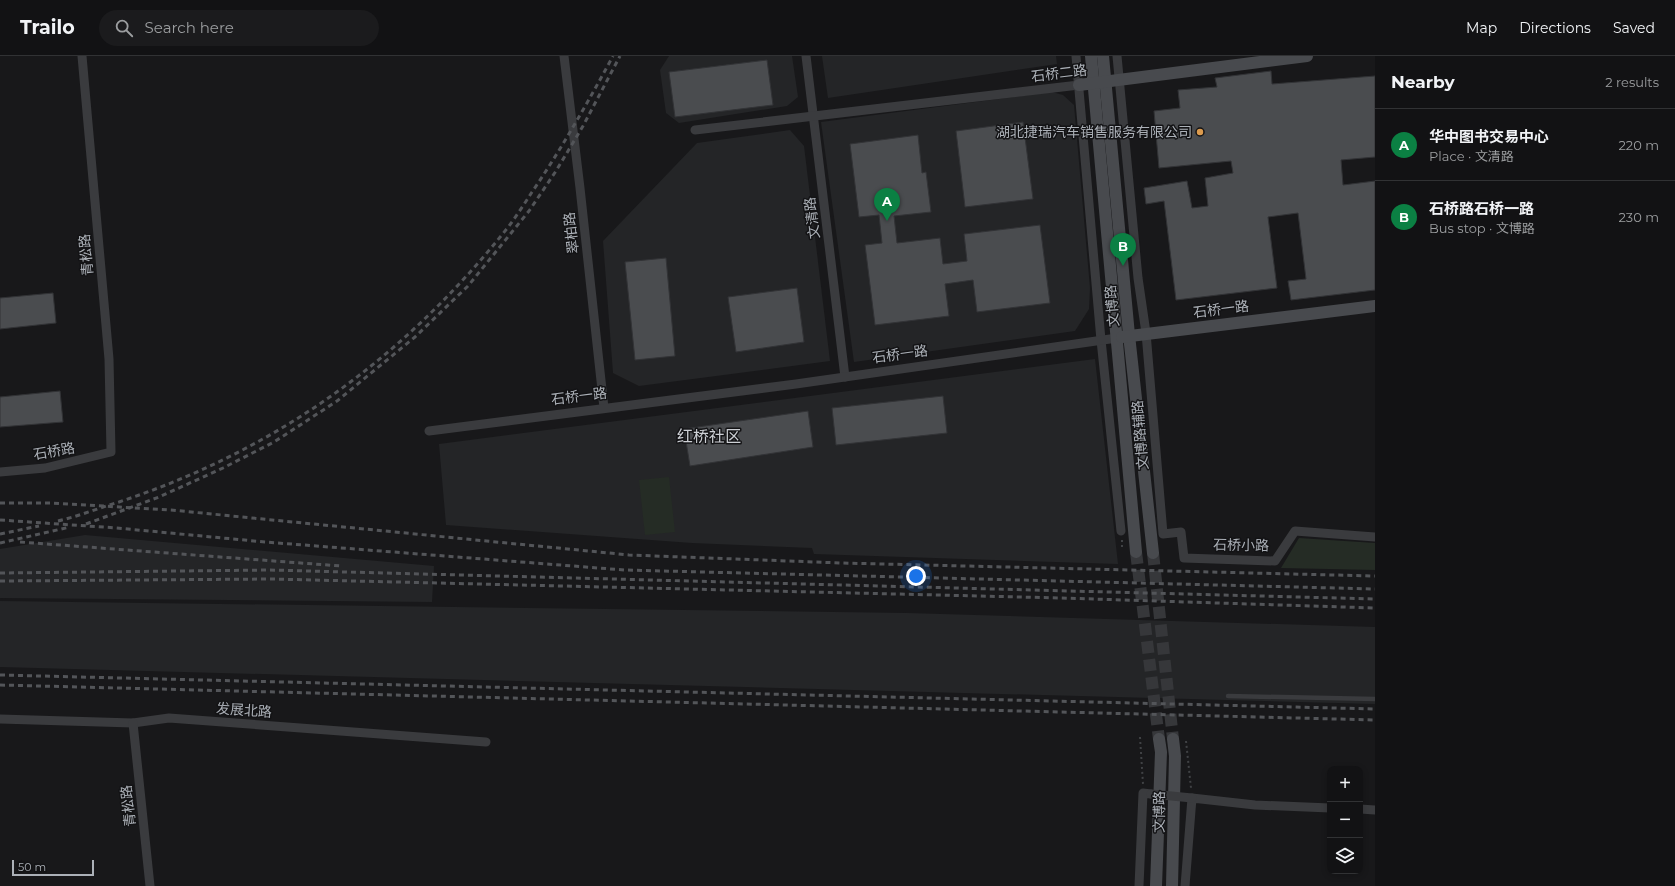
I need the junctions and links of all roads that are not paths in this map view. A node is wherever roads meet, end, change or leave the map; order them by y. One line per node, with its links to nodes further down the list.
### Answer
1 (82, 56): 23 (street, 青松路)
2 (564, 56): 21 (street, 翠柏路)
3 (806, 56): 13 (street, 文清路)
4 (1076, 56): 12 (street)
5 (1091, 56): 11 (main road, 文博路)
6 (1103, 56): 10 (main road, 文博路)
7 (1118, 56): 9 (street, 文博路辅路)
8 (1307, 56): 9 (main road, 石桥二路)
9 (1120, 80): 10 (main road, 石桥二路); 16 (street, 文博路辅路)
10 (1106, 82): 11 (main road, 石桥二路); 17 (main road, 文博路)
11 (1093, 84): 12 (main road, 石桥二路); 18 (main road, 文博路)
12 (1079, 85): 13 (street, 石桥二路); 19 (street)
13 (814, 116): 14 (street, 石桥二路); 20 (street, 文清路)
14 (695, 130)
15 (1375, 306): 16 (main road, 石桥一路)
16 (1146, 333): 17 (main road, 石桥一路); 26 (street, 文博路辅路)
17 (1129, 335): 18 (main road, 石桥一路); 29 (main road, 文博路)
18 (1117, 338): 19 (street, 石桥一路); 28 (main road, 文博路)
19 (1101, 340): 20 (street, 石桥一路); 25 (street)
20 (844, 377): 21 (street, 石桥一路)
21 (604, 408): 22 (street, 石桥一路)
22 (429, 431)
23 (112, 452): 24 (street, 石桥路)
24 (0, 472)
25 (1121, 531)
26 (1163, 534): 27 (street, 石桥小路)
27 (1375, 537)
28 (1136, 552)
29 (1153, 553)
30 (1228, 696): 31 (lane)
31 (1375, 699)
32 (0, 719): 33 (street, 发展北路)
33 (133, 723): 36 (street, 发展北路); 41 (street, 青松路)
34 (1159, 739): 43 (main road)
35 (1173, 739): 44 (main road, 文博路)
36 (486, 742)
37 (1192, 798): 38 (street); 42 (street, bridge); 45 (street)
38 (1327, 808)
39 (1363, 810): 40 (street)
40 (1375, 810)
41 (150, 886)
42 (1139, 886)
43 (1156, 886)
44 (1172, 886)
45 (1185, 886)

